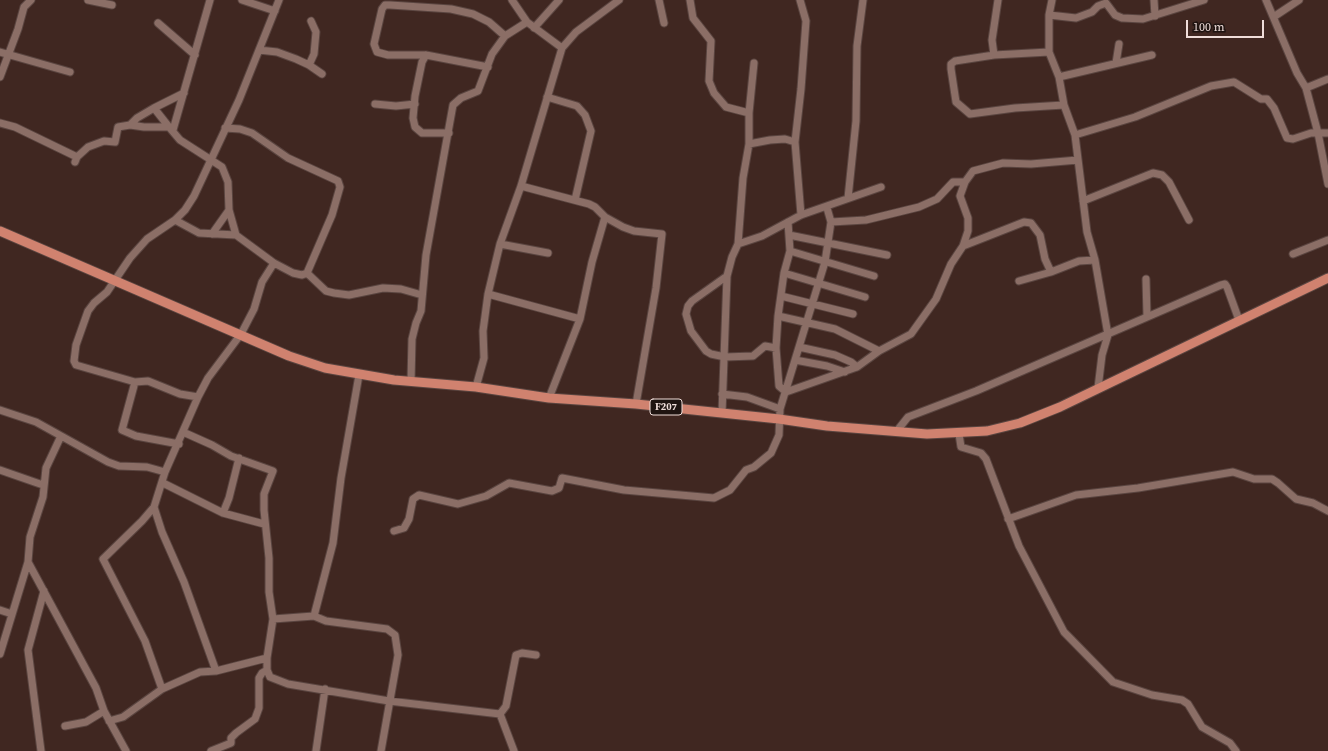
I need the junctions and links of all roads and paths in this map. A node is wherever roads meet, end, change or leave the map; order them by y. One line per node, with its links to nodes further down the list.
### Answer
1 (31, 0): 36 (street)
2 (88, 0): 20 (street)
3 (210, 0): 37 (street)
4 (242, 0): 21 (street)
5 (279, 0): 21 (street)
6 (512, 0): 27 (street)
7 (559, 0): 29 (street)
8 (619, 0): 32 (street)
9 (659, 0): 28 (street)
10 (690, 0): 57 (street)
11 (800, 0): 66 (street)
12 (863, 0): 74 (street)
13 (998, 0): 39 (street)
14 (1052, 0): 22 (street)
15 (1154, 0): 23 (street)
16 (1204, 0): 23 (street)
17 (1266, 0): 24 (street)
18 (1299, 0): 24 (street)
19 (410, 2): 30 (street); 38 (street)
20 (112, 5)
21 (275, 11): 33 (street)
22 (1049, 15): 23 (street); 35 (street)
23 (1155, 16)
24 (1275, 16): 50 (street)
25 (311, 21): 43 (street)
26 (158, 22): 37 (street)
27 (526, 22): 29 (street); 30 (street)
28 (664, 23)
29 (534, 28): 32 (street)
30 (505, 36): 44 (street)
31 (1119, 44): 42 (street)
32 (562, 48): 52 (street)
33 (260, 50): 43 (street); 60 (street)
34 (0, 52): 36 (street)
35 (1049, 52): 39 (street); 48 (street)
36 (9, 55): 45 (street); 47 (street)
37 (195, 55): 51 (street)
38 (426, 55): 44 (street); 54 (street)
39 (994, 55): 55 (street)
40 (1152, 55): 42 (street)
41 (754, 63): 57 (street)
42 (1116, 64): 48 (street)
43 (309, 65): 46 (street)
44 (488, 67): 62 (street)
45 (70, 72)
46 (322, 74)
47 (0, 76)
48 (1060, 77): 55 (street)
49 (1328, 79): 50 (street)
50 (1306, 88): 63 (street)
51 (184, 93): 56 (street); 61 (street)
52 (547, 96): 72 (street); 75 (street)
53 (375, 104): 54 (street)
54 (414, 104): 62 (street)
55 (1064, 105): 65 (street)
56 (154, 108): 59 (street); 61 (street)
57 (749, 113): 67 (street)
58 (0, 123): 59 (street)
59 (130, 125): 61 (street)
60 (225, 128): 68 (street); 102 (street)
61 (171, 129): 68 (street)
62 (449, 133): 112 (street)
63 (1318, 133): 64 (street); 65 (street); 71 (street)
64 (1328, 133)
65 (1075, 135): 69 (street)
66 (795, 142): 67 (street); 79 (street)
67 (749, 144): 92 (street)
68 (211, 160): 78 (street); 81 (street)
69 (1078, 160): 70 (street); 76 (street)
70 (965, 182): 84 (street); 93 (street)
71 (1328, 184)
72 (521, 186): 75 (street); 91 (street)
73 (881, 187): 74 (street)
74 (848, 198): 77 (street)
75 (575, 200): 80 (street)
76 (1083, 201): 82 (street); 98 (street)
77 (827, 208): 79 (street); 84 (street)
78 (229, 210): 86 (street); 87 (street)
79 (801, 215): 83 (street)
80 (604, 217): 119 (street); 140 (street)
81 (175, 220): 86 (street); 108 (street)
82 (1189, 220)
83 (788, 222): 88 (street); 92 (street)
84 (831, 222): 90 (street)
85 (0, 232): 108 (main road, F207)
86 (212, 234): 87 (street)
87 (236, 234): 100 (street)
88 (790, 235): 90 (street); 94 (street)
89 (1328, 240): 96 (street)
90 (828, 242): 97 (street); 99 (street)
91 (500, 244): 95 (street); 111 (street)
92 (738, 244): 104 (street)
93 (964, 246): 101 (street); 126 (street)
94 (790, 251): 99 (street); 103 (street)
95 (548, 253)
96 (1293, 254)
97 (887, 255)
98 (1095, 260): 101 (street); 123 (street)
99 (825, 262): 105 (street); 110 (street)
100 (274, 263): 102 (street); 122 (street)
101 (1051, 272): 109 (street)
102 (307, 273): 112 (street)
103 (784, 273): 110 (street); 113 (street)
104 (728, 276): 127 (street); 127 (street)
105 (874, 276)
106 (1328, 278): 120 (main road, F207)
107 (1146, 279): 118 (street)
108 (114, 281): 122 (main road, F207); 133 (street)
109 (1019, 281)
110 (818, 284): 114 (street); 115 (street)
111 (488, 294): 119 (street); 134 (street)
112 (422, 295): 132 (street)
113 (781, 296): 115 (street); 117 (street)
114 (865, 297)
115 (812, 303): 116 (street); 121 (street)
116 (853, 314)
117 (778, 316): 121 (street); 124 (street)
118 (1147, 316): 120 (street); 123 (street)
119 (580, 319): 139 (street)
120 (1239, 320): 135 (main road, F207)
121 (806, 322): 125 (street); 126 (street)
122 (241, 334): 131 (main road, F207); 138 (street)
123 (1108, 335): 135 (street); 146 (street)
124 (776, 348): 127 (street); 136 (street)
125 (799, 348): 128 (street); 129 (street)
126 (879, 351): 129 (street)
127 (725, 357): 137 (street)
128 (795, 360): 130 (street); 136 (street)
129 (857, 367): 130 (street)
130 (845, 372): 136 (street)
131 (359, 375): 132 (main road, F207); 165 (street)
132 (411, 381): 134 (main road, F207)
133 (135, 382): 138 (street); 149 (street)
134 (476, 387): 139 (main road, F207)
135 (1098, 388): 147 (main road, F207)
136 (786, 392): 141 (street)
137 (722, 394): 141 (street); 143 (street)
138 (198, 397): 145 (street)
139 (549, 398): 140 (main road, F207)
140 (636, 404): 143 (main road, F207)
141 (780, 408): 144 (street)
142 (0, 410): 148 (street)
143 (722, 413): 144 (main road, F207)
144 (779, 419): 146 (main road, F207); 160 (street)
145 (184, 432): 149 (street); 150 (street)
146 (896, 432): 147 (main road, F207)
147 (959, 434): 158 (street)
148 (61, 436): 152 (street); 154 (street)
149 (179, 444): 152 (street)
150 (239, 458): 157 (street); 159 (street)
151 (0, 470): 154 (street)
152 (166, 472): 153 (street)
153 (162, 483): 155 (street); 157 (street)
154 (44, 485): 161 (street)
155 (154, 507): 171 (street); 172 (street)
156 (1328, 511): 158 (street)
157 (223, 513): 159 (street)
158 (1008, 519): 185 (street)
159 (264, 524): 166 (street)
160 (394, 532)
161 (28, 562): 162 (street); 164 (street)
162 (44, 591): 175 (street); 179 (street)
163 (0, 610): 164 (street)
164 (12, 614): 167 (street)
165 (314, 616): 166 (street); 174 (street)
166 (273, 618): 169 (street)
167 (0, 654)
168 (536, 655): 176 (street)
169 (267, 658): 170 (street); 171 (street)
170 (267, 670): 173 (street); 181 (street)
171 (216, 671): 172 (street)
172 (162, 689): 177 (street)
173 (325, 689): 174 (street); 182 (street)
174 (389, 701): 176 (street); 183 (street)
175 (104, 711): 177 (street); 178 (street)
176 (500, 714): 184 (street)
177 (109, 721): 180 (street)
178 (65, 726)
179 (41, 751)
180 (126, 751)
181 (210, 751)
182 (316, 751)
183 (381, 751)
184 (514, 751)
185 (1236, 751)

